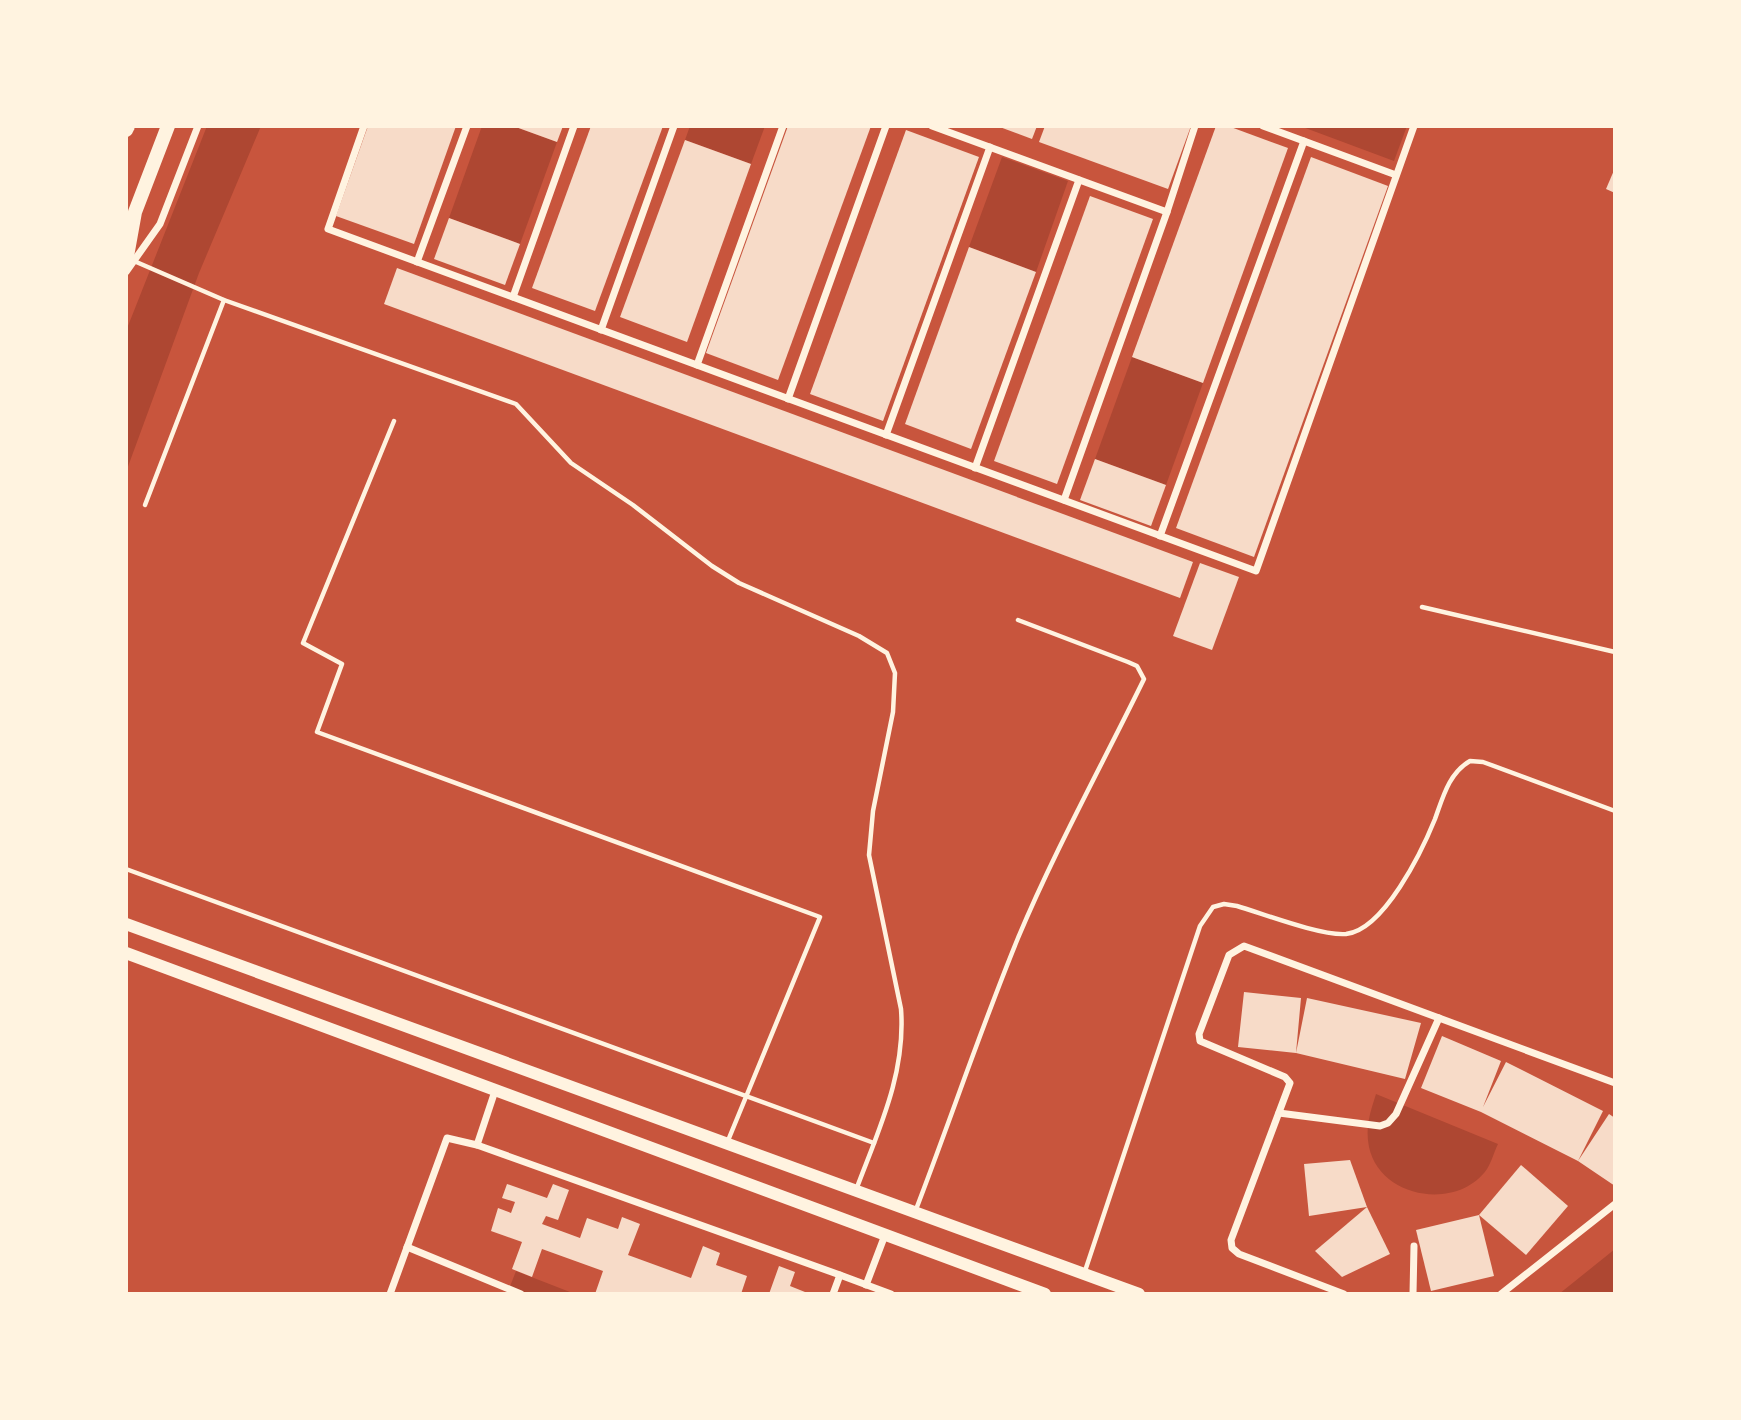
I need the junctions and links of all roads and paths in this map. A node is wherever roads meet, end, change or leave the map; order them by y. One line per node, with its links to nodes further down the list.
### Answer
1 (168, 126): 18 (main road)
2 (198, 126): 18 (street)
3 (364, 126): 19 (street)
4 (467, 126): 19 (street)
5 (574, 126): 21 (street)
6 (674, 126): 23 (street)
7 (783, 126): 24 (street)
8 (886, 126): 25 (street)
9 (932, 126): 14 (street)
10 (1195, 126): 17 (street)
11 (1264, 126): 13 (street)
12 (1414, 126): 15 (street)
13 (1304, 141): 15 (street); 31 (street)
14 (990, 147): 16 (street); 27 (street)
15 (1396, 175): 31 (street)
16 (1079, 180): 17 (street); 28 (street)
17 (1167, 212): 29 (street)
18 (130, 261): 20 (street); 22 (lane)
19 (416, 262): 21 (street)
20 (126, 272)
21 (513, 297): 23 (street)
22 (224, 300): 30 (lane); 44 (lane)
23 (601, 330): 24 (street)
24 (697, 365): 25 (street)
25 (788, 398): 27 (street)
26 (394, 421): 42 (lane)
27 (886, 435): 28 (street)
28 (975, 468): 29 (street)
29 (1064, 500): 31 (street)
30 (145, 505)
31 (1160, 536)
32 (1422, 607): 34 (lane)
33 (1018, 620): 49 (lane)
34 (1615, 653)
35 (1615, 811): 54 (lane)
36 (126, 869): 42 (lane)
37 (126, 924): 45 (street)
38 (126, 953): 41 (street)
39 (1439, 1018): 40 (street); 43 (street); 43 (street)
40 (1615, 1083)
41 (495, 1091): 46 (street); 50 (street)
42 (747, 1096): 44 (lane); 45 (lane)
43 (1279, 1113): 62 (street)
44 (874, 1143): 47 (lane)
45 (727, 1144): 47 (street)
46 (477, 1145): 52 (street); 53 (street)
47 (856, 1191): 49 (street)
48 (1615, 1204): 64 (street)
49 (915, 1213): 54 (street)
50 (885, 1235): 55 (street); 60 (street)
51 (1414, 1246): 63 (street)
52 (407, 1247): 56 (street); 57 (street)
53 (840, 1275): 55 (street); 58 (street)
54 (1084, 1275): 61 (street)
55 (866, 1285): 59 (street)
56 (518, 1293)
57 (390, 1294)
58 (833, 1294)
59 (891, 1294)
60 (1045, 1294)
61 (1139, 1294)
62 (1344, 1294)
63 (1413, 1294)
64 (1501, 1294)

